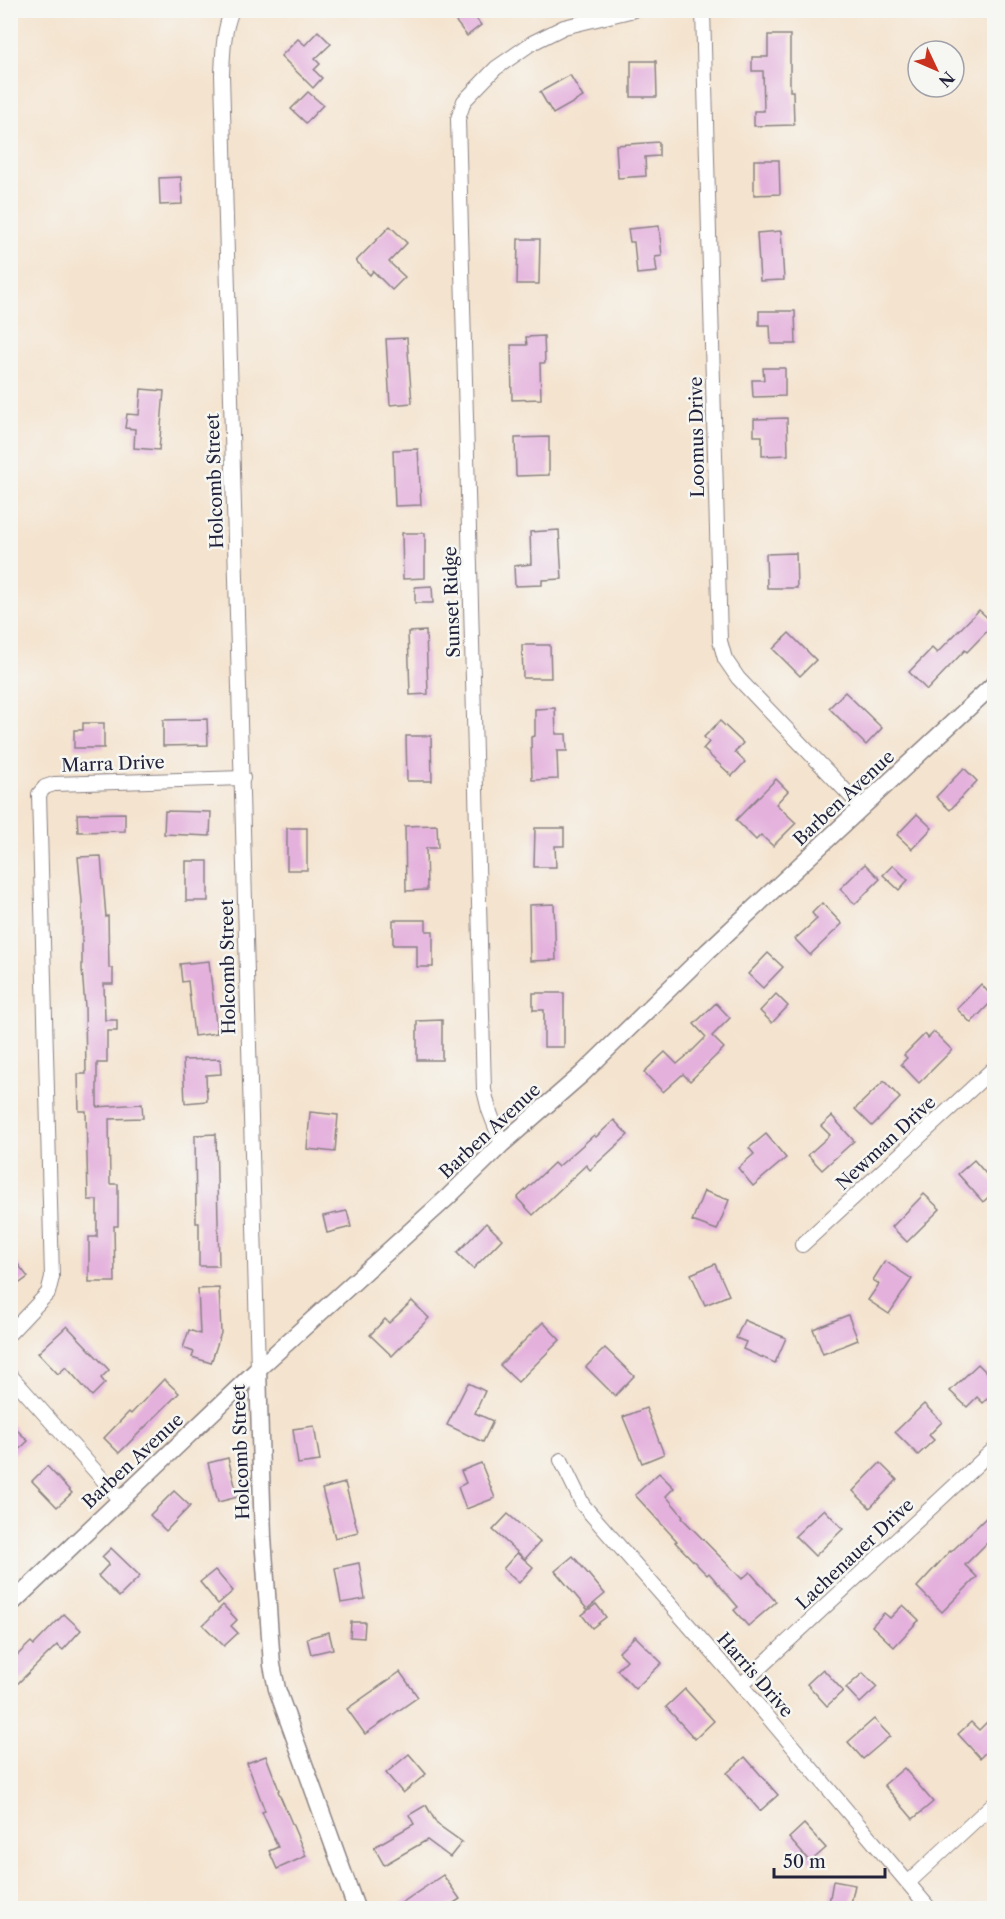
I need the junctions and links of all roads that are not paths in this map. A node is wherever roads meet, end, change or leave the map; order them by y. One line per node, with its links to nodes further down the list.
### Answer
1 (232, 10): 5 (street, Holcomb Street)
2 (634, 10): 8 (street, Sunset Ridge)
3 (703, 10): 6 (street, Loomus Drive)
4 (994, 684): 6 (street, Barben Avenue)
5 (243, 778): 10 (street, Marra Drive); 11 (street, Holcomb Street)
6 (862, 808): 8 (street, Barben Avenue)
7 (994, 1068): 9 (street, Newman Drive)
8 (502, 1144): 11 (street, Barben Avenue)
9 (802, 1245)
10 (10, 1333)
11 (258, 1369): 15 (street, Barben Avenue); 20 (street, Holcomb Street)
12 (10, 1375): 15 (street)
13 (994, 1449): 17 (street, Lachenauer Drive)
14 (561, 1460): 17 (street, Harris Drive)
15 (120, 1499): 16 (street, Barben Avenue)
16 (10, 1605)
17 (741, 1685): 19 (street, Harris Drive)
18 (994, 1803): 19 (street)
19 (909, 1882): 21 (street, Harris Drive)
20 (356, 1908)
21 (929, 1908)

